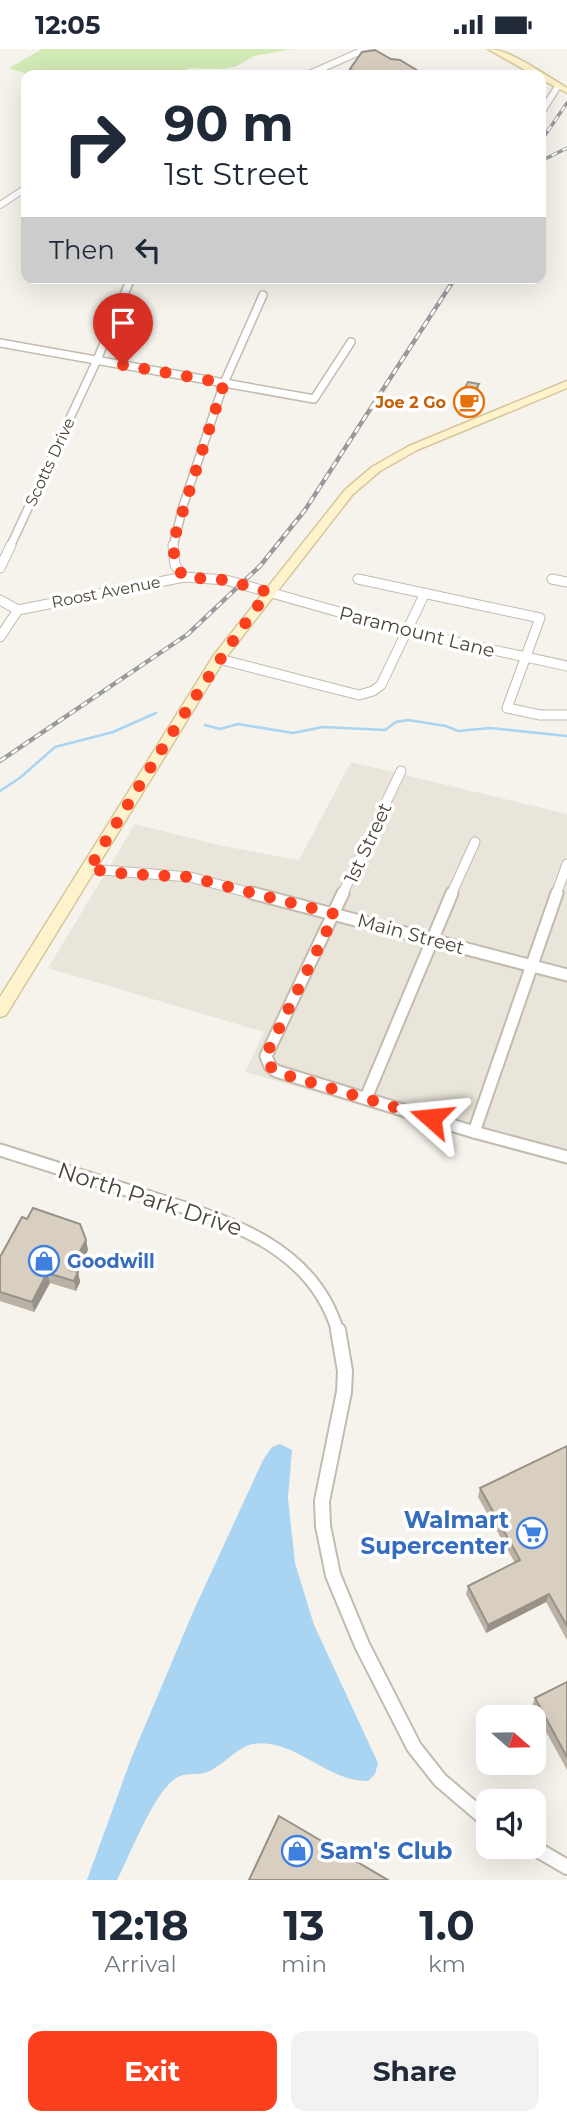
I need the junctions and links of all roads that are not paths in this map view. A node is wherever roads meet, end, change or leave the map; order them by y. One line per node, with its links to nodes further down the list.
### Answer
1 (366, 49): 3 (street)
2 (492, 49): 4 (main road)
3 (318, 70)
4 (529, 70)
5 (546, 79): 6 (main road)
6 (563, 88): 7 (street)
7 (546, 107)
8 (21, 191): 9 (street)
9 (0, 205)
10 (129, 284): 14 (street, Scotts Drive)
11 (263, 295): 15 (street)
12 (351, 342): 15 (street)
13 (0, 343): 14 (street)
14 (97, 360): 15 (street); 17 (street, Scotts Drive)
15 (224, 383): 18 (street)
16 (567, 384): 22 (main road)
17 (0, 568)
18 (184, 577): 22 (street, Roost Avenue); 25 (street, Roost Avenue)
19 (358, 579): 23 (street)
20 (552, 579): 21 (street)
21 (567, 582)
22 (268, 592): 26 (street, Paramount Lane); 29 (main road)
23 (425, 593): 26 (street); 28 (street)
24 (0, 600): 25 (street)
25 (18, 610): 27 (street)
26 (406, 631): 28 (street, Paramount Lane); 29 (street)
27 (0, 638)
28 (524, 658): 30 (street, Paramount Lane); 31 (street)
29 (219, 659): 35 (main road)
30 (567, 666)
31 (567, 715)
32 (401, 772): 36 (street, 1st Street)
33 (475, 842): 37 (street)
34 (567, 864): 38 (street)
35 (89, 869): 36 (street, Main Street); 40 (main road)
36 (335, 914): 37 (street, Main Street); 41 (street, 1st Street)
37 (432, 938): 38 (street, Main Street); 41 (street)
38 (531, 966): 39 (street, Main Street); 42 (street)
39 (567, 975)
40 (0, 1011)
41 (366, 1098): 42 (street)
42 (474, 1132): 44 (street)
43 (0, 1150): 45 (street, North Park Drive)
44 (567, 1157)
45 (476, 1811)
46 (546, 1855): 47 (street)
47 (567, 1867)

